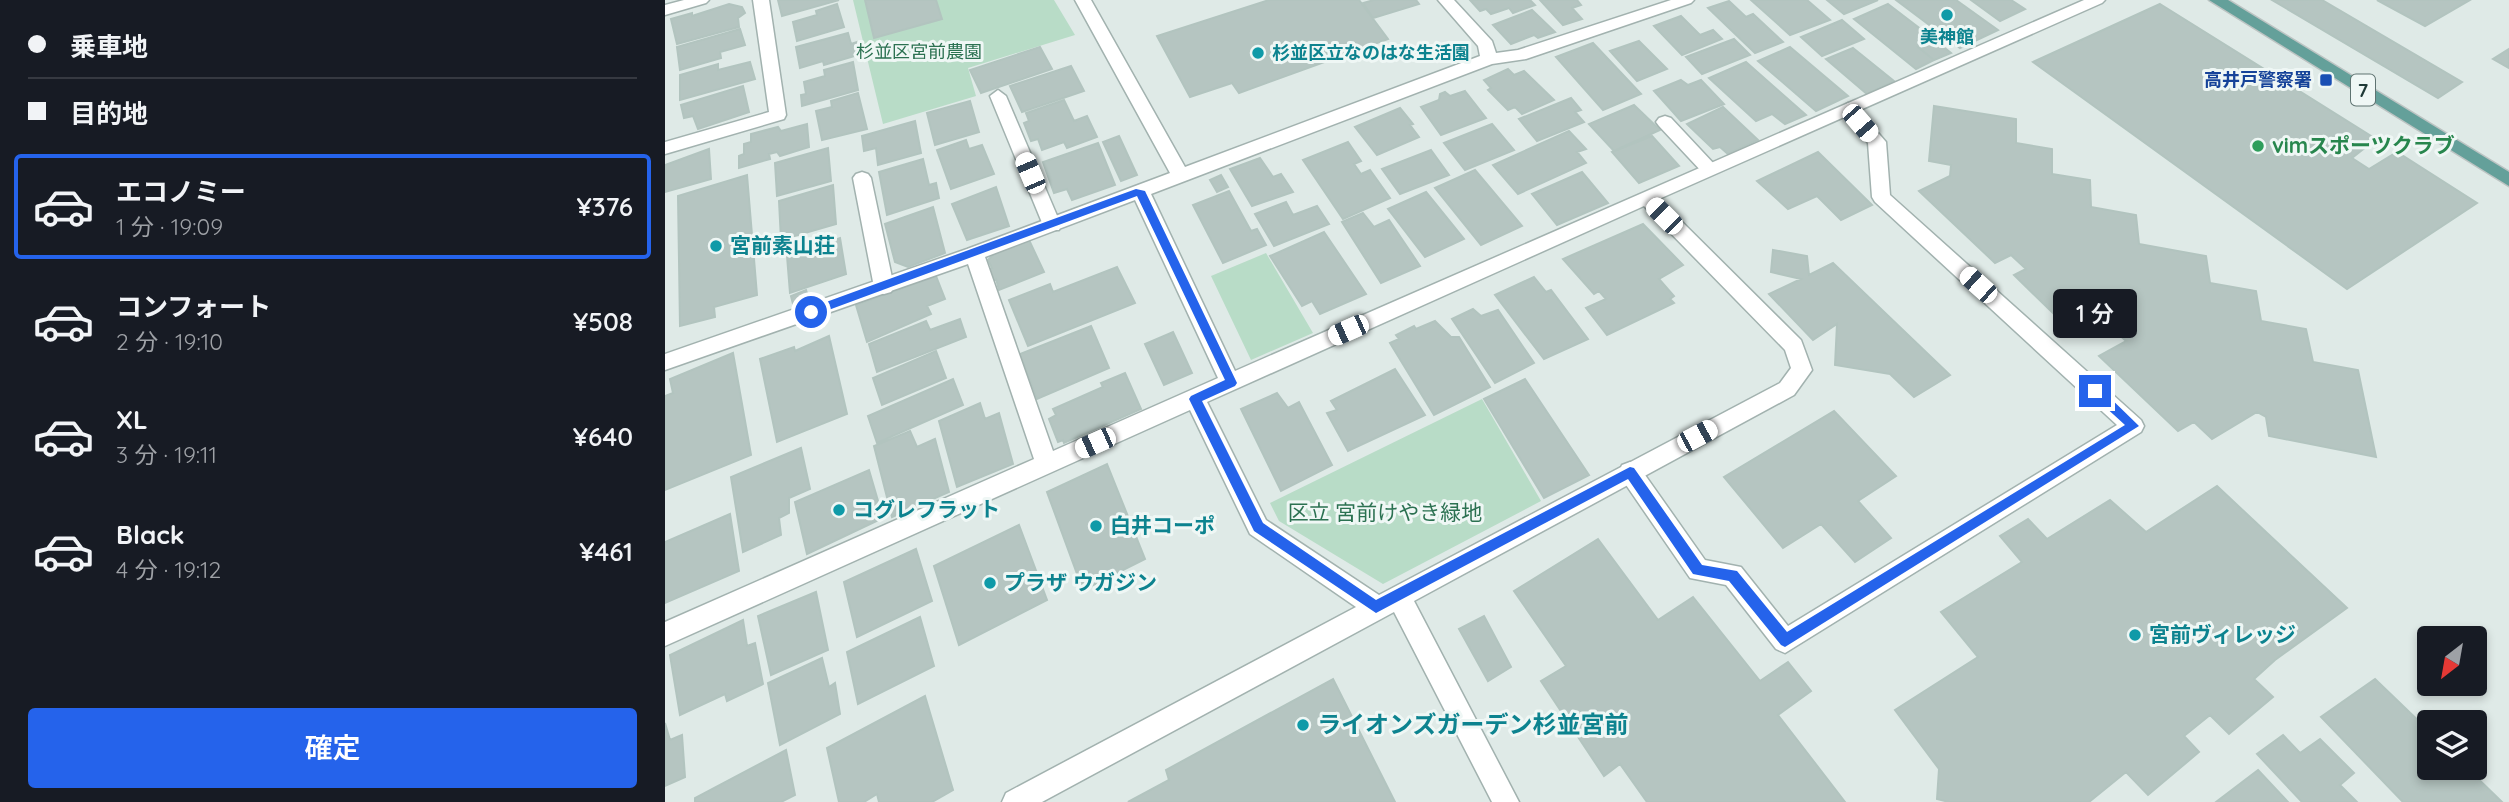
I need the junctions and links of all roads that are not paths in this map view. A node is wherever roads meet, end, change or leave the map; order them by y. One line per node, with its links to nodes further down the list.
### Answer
1 (701, 0): 8 (street)
2 (761, 0): 13 (street)
3 (1083, 0): 15 (street)
4 (1446, 0): 9 (street)
5 (1686, 0): 9 (street)
6 (2097, 0): 11 (street)
7 (2217, 0): 17 (main road, 7)
8 (665, 10)
9 (1489, 59): 15 (street)
10 (998, 96): 20 (street)
11 (1848, 109): 14 (street); 27 (street)
12 (1665, 122): 14 (street)
13 (665, 148)
14 (1709, 169): 19 (street)
15 (1181, 176): 18 (street)
16 (862, 178): 22 (street)
17 (2509, 180)
18 (1140, 191): 20 (street); 24 (street)
19 (1646, 197): 24 (street); 27 (street)
20 (1052, 225): 21 (street)
21 (974, 254): 22 (street); 26 (street)
22 (884, 287): 23 (street)
23 (665, 362)
24 (1231, 383): 25 (street)
25 (1195, 399): 26 (street); 29 (street)
26 (1047, 464): 30 (street)
27 (1630, 472): 28 (street)
28 (1398, 595): 29 (street); 32 (street)
29 (1376, 607): 31 (street)
30 (665, 634)
31 (1015, 802)
32 (1506, 802)

